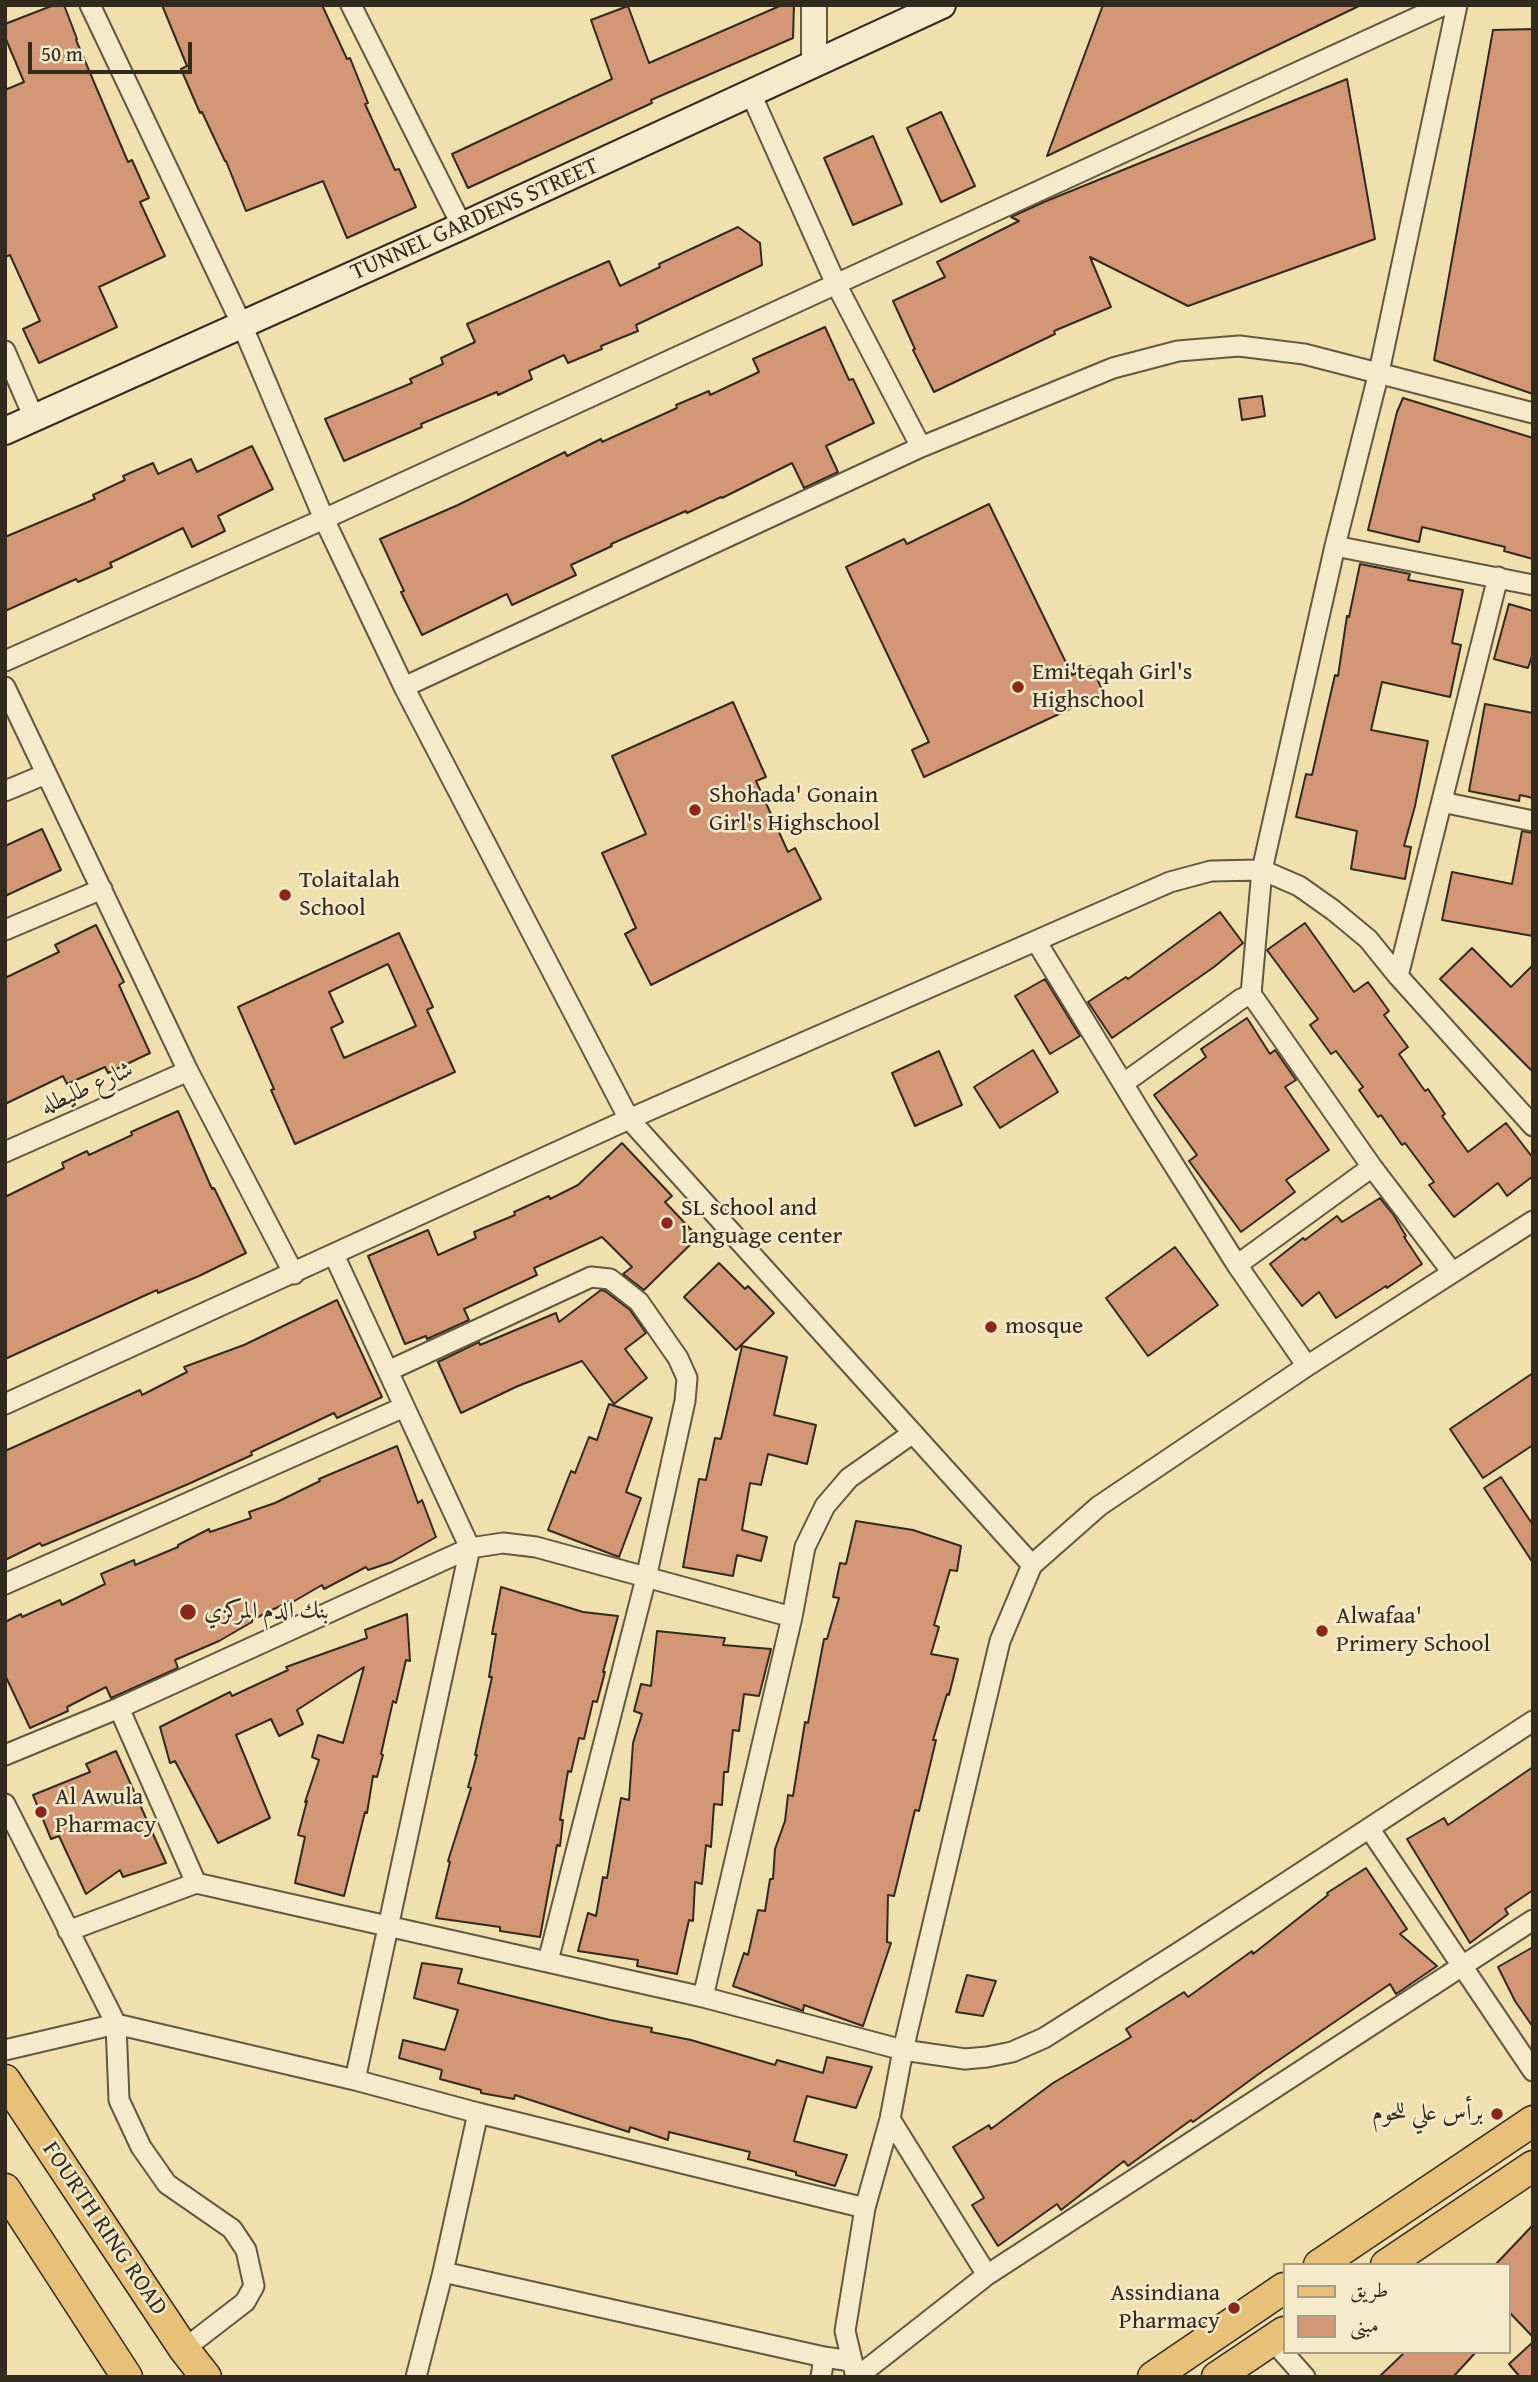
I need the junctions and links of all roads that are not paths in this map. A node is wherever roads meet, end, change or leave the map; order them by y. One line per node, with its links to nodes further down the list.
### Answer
1 (90, 5): 11 (street)
2 (351, 5): 9 (street)
3 (814, 5): 7 (street)
4 (942, 5): 7 (main road, TUNNEL GARDENS STREET)
5 (1444, 5): 10 (street)
6 (1457, 5): 13 (street)
7 (814, 64): 8 (main road, TUNNEL GARDENS STREET)
8 (751, 93): 9 (main road, TUNNEL GARDENS STREET); 10 (street)
9 (462, 226): 11 (main road, TUNNEL GARDENS STREET)
10 (836, 284): 17 (street); 18 (street)
11 (242, 325): 15 (main road, TUNNEL GARDENS STREET); 18 (street)
12 (5, 351): 15 (street)
13 (1379, 372): 14 (street); 17 (street); 19 (street)
14 (1533, 413)
15 (34, 418): 16 (main road, TUNNEL GARDENS STREET)
16 (5, 431)
17 (921, 447): 24 (street)
18 (324, 519): 22 (street); 24 (street)
19 (1335, 546): 20 (street); 29 (street)
20 (1498, 578): 21 (street); 27 (street)
21 (1533, 585)
22 (5, 661)
23 (5, 687): 25 (street)
24 (404, 687): 37 (street)
25 (47, 774): 26 (street); 30 (street)
26 (5, 791)
27 (1442, 802): 28 (street); 33 (street)
28 (1533, 821)
29 (1262, 870): 32 (street); 33 (street); 34 (street)
30 (102, 889): 31 (street); 35 (street)
31 (5, 930)
32 (1036, 941): 36 (street); 37 (street)
33 (1398, 976): 38 (street)
34 (1251, 994): 36 (street); 40 (street)
35 (188, 1071): 39 (street, شارع طليطله); 45 (street)
36 (1124, 1083): 43 (street)
37 (629, 1119): 42 (street); 50 (street)
38 (1533, 1125)
39 (5, 1152)
40 (1373, 1167): 43 (street); 44 (street)
41 (1533, 1221): 44 (street)
42 (334, 1255): 45 (street); 47 (street)
43 (1237, 1265): 46 (street)
44 (1452, 1272): 46 (street)
45 (294, 1274): 48 (street)
46 (1307, 1366): 52 (street)
47 (388, 1371): 49 (street); 53 (street)
48 (5, 1404)
49 (404, 1407): 51 (street); 54 (street)
50 (913, 1433): 52 (street); 55 (street)
51 (470, 1548): 53 (street); 56 (street); 63 (street)
52 (1032, 1565): 70 (street)
53 (646, 1578): 55 (street); 65 (street)
54 (5, 1584)
55 (792, 1617): 67 (street)
56 (119, 1708): 58 (street); 61 (street)
57 (1533, 1721): 60 (street)
58 (5, 1755)
59 (5, 1804): 64 (street)
60 (1369, 1828): 66 (street); 70 (street)
61 (196, 1883): 63 (street); 64 (street)
62 (1533, 1920): 66 (street)
63 (389, 1925): 65 (street); 73 (street)
64 (68, 1931): 68 (street)
65 (548, 1961): 67 (street)
66 (1463, 1967): 71 (street); 83 (street)
67 (703, 1997): 70 (street)
68 (116, 2024): 69 (street); 73 (street); 86 (street)
69 (5, 2050)
70 (903, 2050): 75 (street)
71 (1533, 2071)
72 (5, 2080): 86 (main road, FOURTH RING ROAD)
73 (355, 2080): 74 (street)
74 (478, 2113): 79 (street); 82 (street)
75 (890, 2119): 79 (street); 83 (street)
76 (1533, 2121): 80 (main road)
77 (1533, 2166): 81 (main road)
78 (5, 2189): 90 (main road)
79 (865, 2208): 89 (street)
80 (1322, 2263)
81 (1388, 2263)
82 (443, 2272): 88 (street); 92 (street)
83 (987, 2275): 89 (street)
84 (1282, 2289): 93 (main road)
85 (1278, 2336): 94 (main road)
86 (184, 2349): 91 (main road, FOURTH RING ROAD)
87 (1290, 2354): 95 (street)
88 (822, 2367): 89 (street)
89 (855, 2371)
90 (127, 2377)
91 (206, 2377)
92 (416, 2377)
93 (1153, 2377)
94 (1217, 2377)
95 (1305, 2377)

